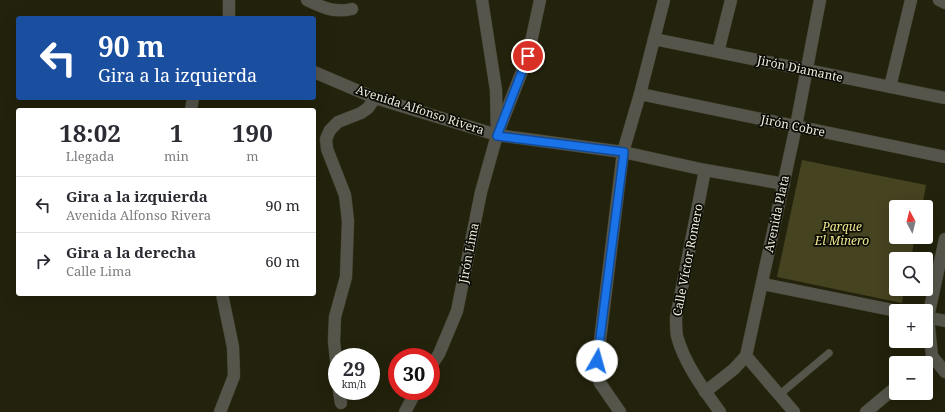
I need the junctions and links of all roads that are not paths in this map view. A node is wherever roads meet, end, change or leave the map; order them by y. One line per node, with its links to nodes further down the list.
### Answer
1 (229, 0): 12 (street)
2 (307, 0): 11 (street)
3 (482, 0): 22 (street)
4 (540, 0): 22 (street)
5 (664, 0): 13 (street)
6 (731, 0): 14 (street)
7 (820, 0): 15 (street, Avenida Plata)
8 (911, 0): 17 (street)
9 (939, 0): 10 (street)
10 (945, 3)
11 (352, 9)
12 (229, 16)
13 (654, 39): 14 (street, Jirón Diamante); 18 (street)
14 (718, 52): 15 (street, Jirón Diamante)
15 (807, 70): 17 (street, Jirón Diamante); 21 (street, Avenida Plata)
16 (316, 73): 19 (street, Avenida Alfonso Rivera)
17 (890, 87): 20 (street, Jirón Diamante)
18 (640, 94): 21 (street, Jirón Cobre); 23 (street)
19 (375, 98): 22 (street, Avenida Alfonso Rivera); 34 (street)
20 (945, 98)
21 (796, 126): 24 (street, Jirón Cobre); 26 (street, Avenida Plata)
22 (497, 136): 23 (street, Avenida Alfonso Rivera); 35 (street, Jirón Lima)
23 (624, 152): 25 (street, Avenida Alfonso Rivera); 47 (street)
24 (945, 157)
25 (705, 170): 26 (street, Avenida Alfonso Rivera); 40 (street, Calle Víctor Romero)
26 (784, 184): 28 (street, Avenida Plata)
27 (945, 239): 30 (street)
28 (763, 284): 31 (street); 37 (street, Avenida Plata)
29 (222, 296): 45 (street)
30 (930, 304)
31 (889, 309)
32 (933, 318): 33 (street)
33 (945, 321)
34 (335, 348)
35 (440, 352)
36 (829, 353): 41 (lane)
37 (746, 356): 40 (street); 41 (street)
38 (933, 363): 39 (street)
39 (945, 372)
40 (705, 392): 48 (street, Calle Víctor Romero)
41 (779, 395): 49 (street)
42 (889, 396): 44 (street)
43 (411, 400): 46 (street)
44 (880, 408): 50 (street)
45 (220, 412)
46 (405, 412)
47 (620, 412)
48 (720, 412)
49 (794, 412)
50 (866, 412)

